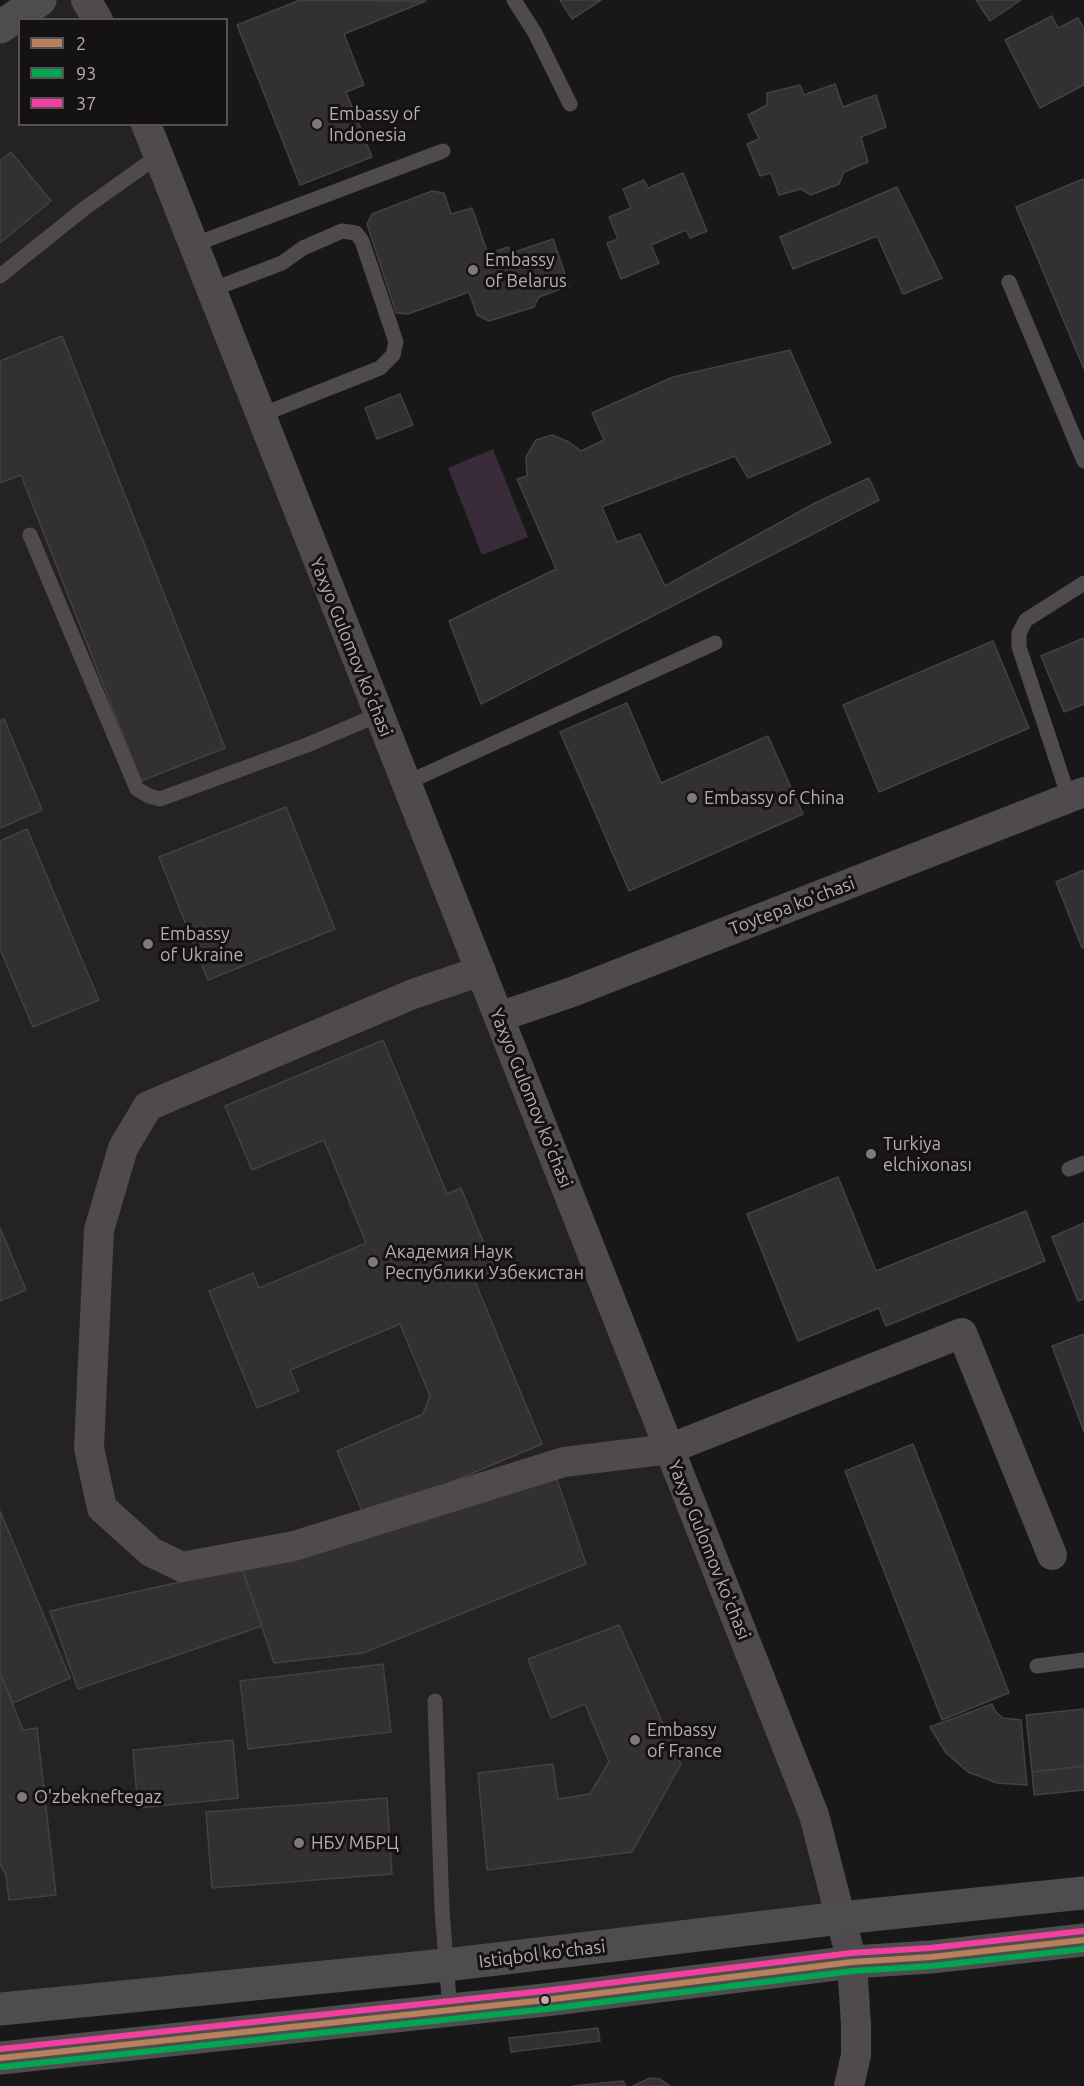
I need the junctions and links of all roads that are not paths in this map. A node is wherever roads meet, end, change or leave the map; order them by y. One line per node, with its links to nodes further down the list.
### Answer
1 (40, 0): 5 (main road)
2 (86, 0): 4 (street)
3 (514, 0): 6 (lane)
4 (97, 18)
5 (0, 27)
6 (570, 104)
7 (147, 126): 9 (street, Yaxyo Gulomov ko'chasi)
8 (443, 151): 10 (lane)
9 (158, 156): 10 (street, Yaxyo Gulomov ko'chasi); 11 (lane)
10 (193, 245): 13 (street, Yaxyo Gulomov ko'chasi)
11 (0, 276)
12 (1009, 282): 15 (lane)
13 (211, 290): 14 (street, Yaxyo Gulomov ko'chasi); 14 (lane)
14 (261, 415): 19 (street, Yaxyo Gulomov ko'chasi)
15 (1084, 461)
16 (30, 535): 19 (lane)
17 (1084, 583): 21 (lane)
18 (716, 643): 20 (lane)
19 (378, 715): 20 (street, Yaxyo Gulomov ko'chasi)
20 (406, 783): 22 (street, Yaxyo Gulomov ko'chasi)
21 (1077, 795): 23 (street, Toytepa ko'chasi)
22 (480, 971): 23 (street, Yaxyo Gulomov ko'chasi); 26 (street)
23 (499, 1017): 26 (street, Yaxyo Gulomov ko'chasi)
24 (1084, 1163): 25 (lane)
25 (1069, 1169)
26 (669, 1449): 27 (street); 32 (street, Yaxyo Gulomov ko'chasi)
27 (1052, 1555)
28 (1084, 1660): 29 (lane)
29 (1037, 1666)
30 (435, 1701): 35 (lane)
31 (1084, 1893): 32 (main road, Istiqbol ko'chasi)
32 (841, 1918): 34 (street, Yaxyo Gulomov ko'chasi); 35 (main road, Istiqbol ko'chasi)
33 (1084, 1941): 34 (main road)
34 (852, 1962): 37 (main road); 39 (street, Yaxyo Gulomov ko'chasi)
35 (446, 1965): 36 (main road, Istiqbol ko'chasi); 37 (lane)
36 (0, 2009)
37 (450, 2011): 38 (main road)
38 (0, 2058)
39 (849, 2086)

